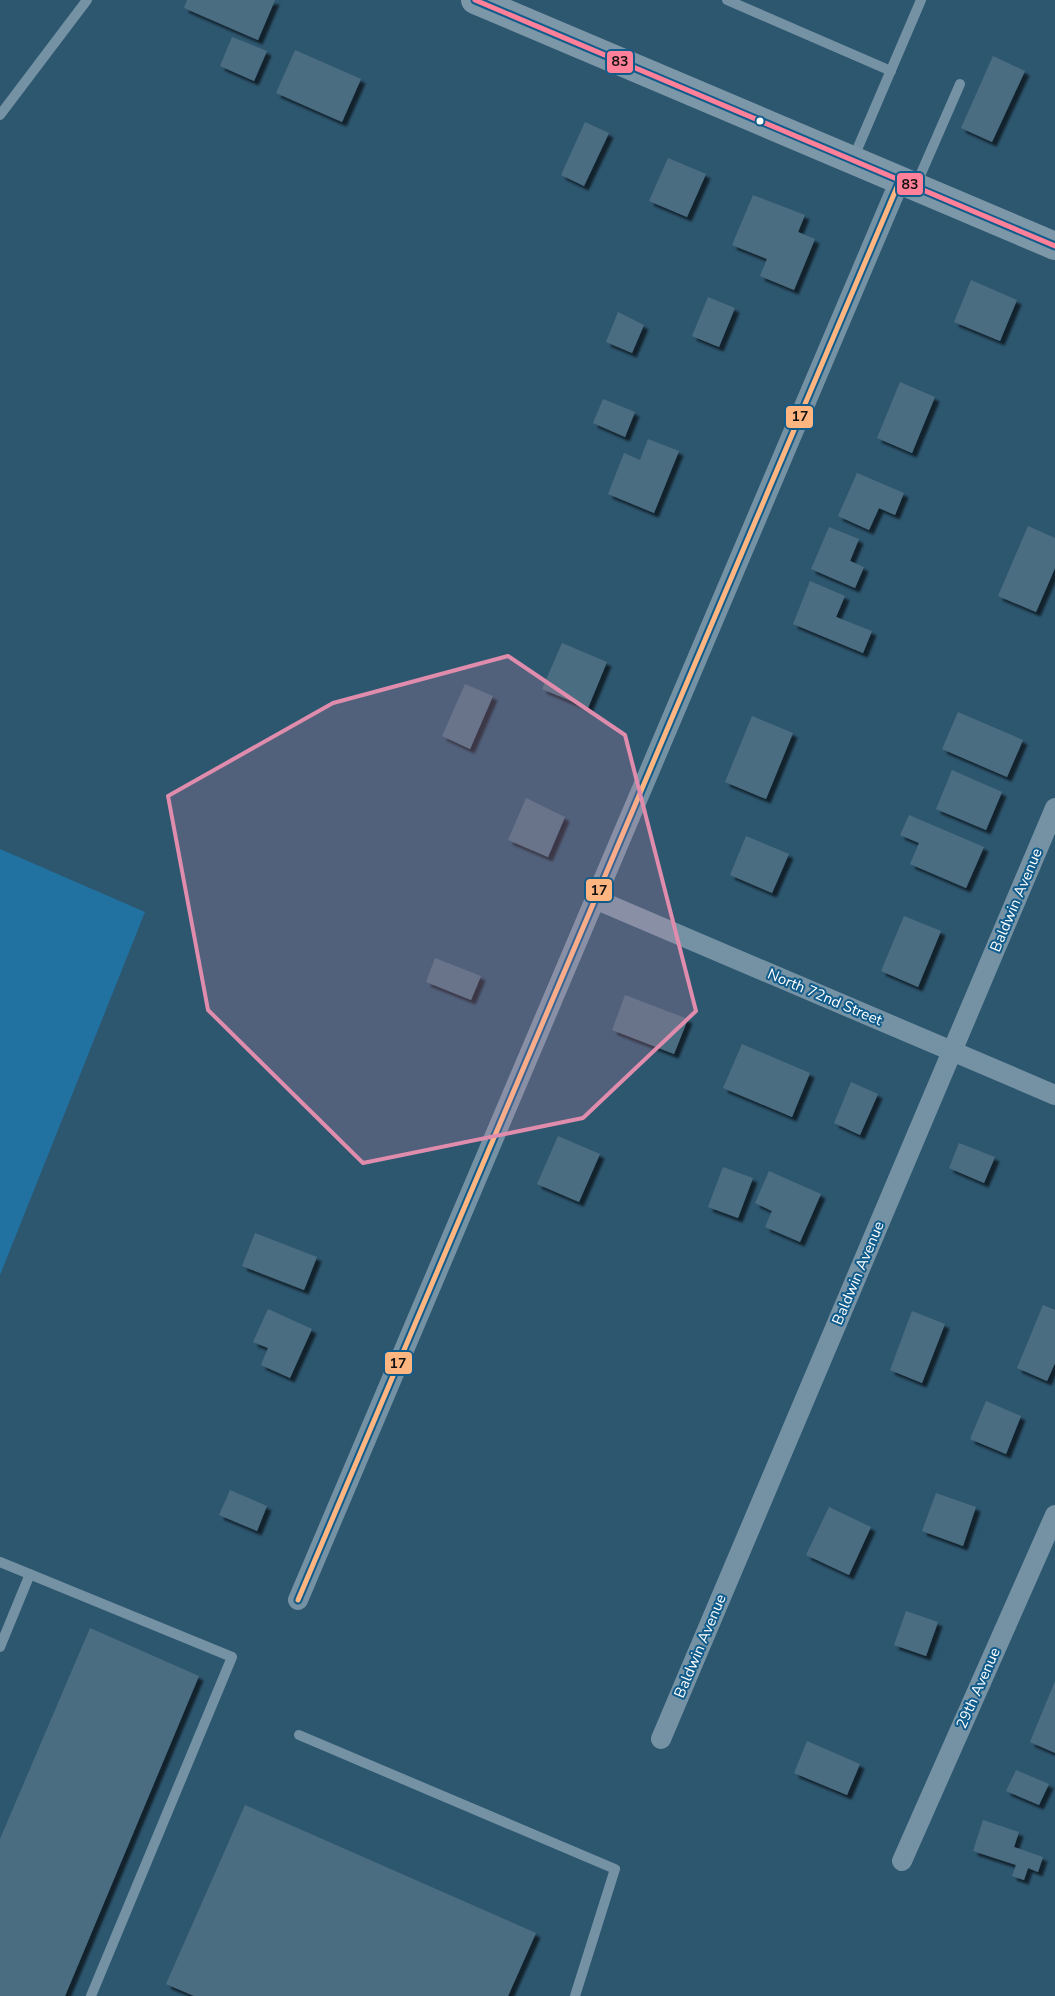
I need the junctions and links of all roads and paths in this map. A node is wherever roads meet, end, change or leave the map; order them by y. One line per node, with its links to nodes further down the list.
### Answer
1 (87, 0): 7 (lane)
2 (475, 0): 8 (street)
3 (727, 0): 5 (lane)
4 (922, 0): 5 (lane)
5 (891, 71): 8 (lane)
6 (960, 84): 9 (lane)
7 (0, 115)
8 (853, 160): 9 (street)
9 (908, 183): 10 (street); 12 (street)
10 (1055, 246)
11 (1055, 808): 13 (street, Baldwin Avenue)
12 (595, 899): 13 (street, North 72nd Street); 18 (street)
13 (951, 1051): 14 (street, North 72nd Street); 21 (street, Baldwin Avenue)
14 (1055, 1095)
15 (1055, 1515): 22 (street, 29th Avenue)
16 (0, 1562): 17 (lane)
17 (30, 1574): 19 (lane); 23 (lane)
18 (298, 1600)
19 (0, 1647)
20 (299, 1735): 24 (lane)
21 (661, 1739)
22 (902, 1861)
23 (91, 1996)
24 (575, 1996)

